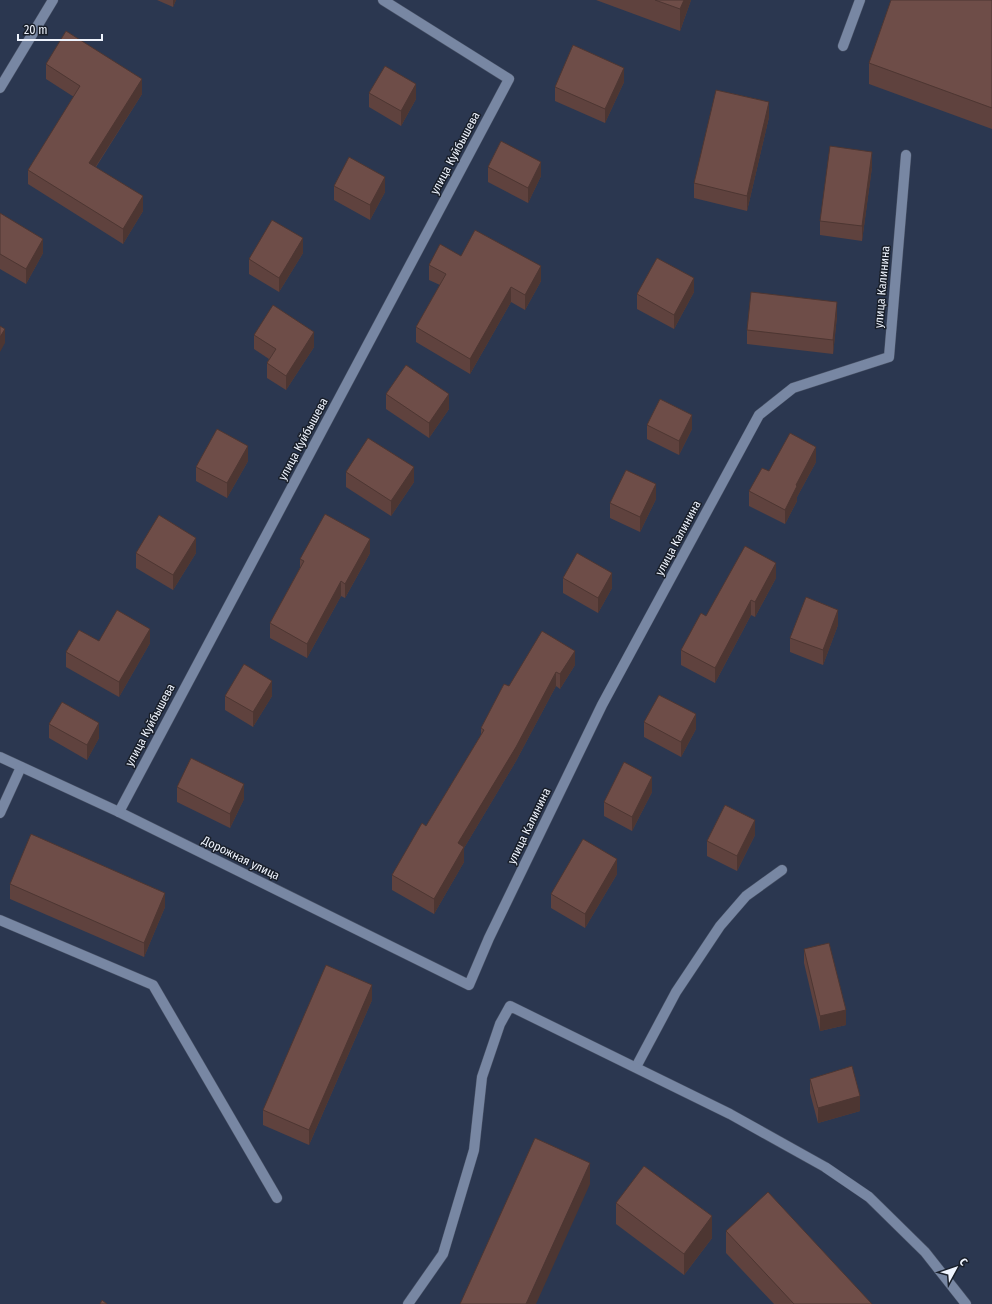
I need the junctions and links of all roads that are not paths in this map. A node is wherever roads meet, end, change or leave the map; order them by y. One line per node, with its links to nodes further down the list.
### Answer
1 (52, 0): 5 (street)
2 (383, 0): 9 (street, улица Куйбышева)
3 (860, 0): 4 (street)
4 (844, 46)
5 (0, 88)
6 (906, 156): 13 (street, улица Калинина)
7 (0, 757): 8 (street, Дорожная улица)
8 (21, 767): 9 (street, Дорожная улица); 10 (street)
9 (119, 812): 13 (street, Дорожная улица)
10 (0, 814)
11 (782, 870): 14 (street)
12 (0, 920): 15 (street)
13 (469, 985)
14 (636, 1066): 16 (street); 17 (street)
15 (276, 1198)
16 (408, 1304)
17 (966, 1304)

